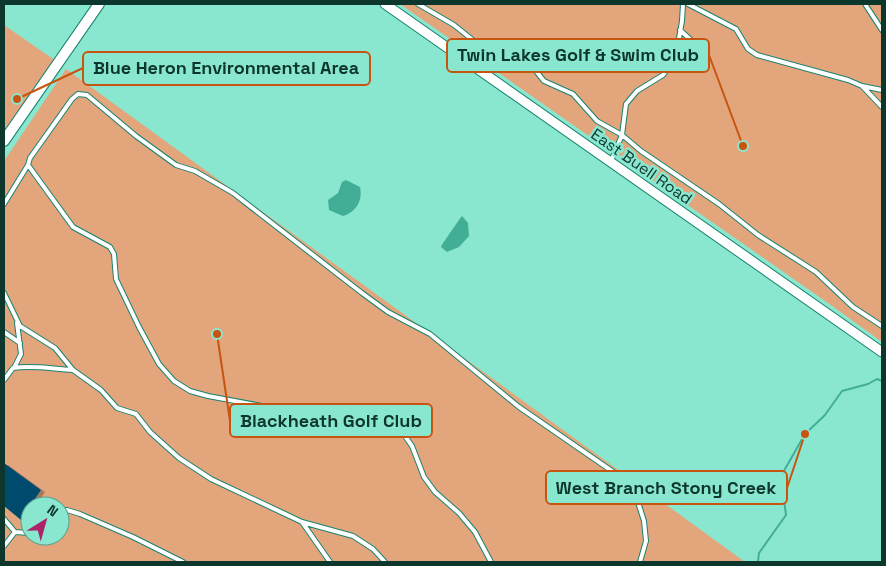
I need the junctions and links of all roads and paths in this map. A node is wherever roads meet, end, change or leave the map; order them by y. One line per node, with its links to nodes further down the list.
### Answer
1 (99, 4): 14 (main road)
2 (385, 4): 15 (street, East Buell Road)
3 (418, 4): 13 (lane)
4 (683, 4): 7 (lane)
5 (688, 4): 10 (lane)
6 (865, 4): 8 (lane)
7 (680, 30): 9 (lane); 9 (lane)
8 (882, 30)
9 (677, 46): 13 (lane)
10 (862, 86): 11 (lane); 12 (lane)
11 (882, 90)
12 (882, 107)
13 (622, 135): 15 (lane); 20 (lane)
14 (4, 141)
15 (610, 162): 23 (street, East Buell Road)
16 (28, 165): 17 (lane); 36 (lane); 37 (lane)
17 (4, 204)
18 (4, 293): 19 (lane)
19 (16, 320): 22 (lane); 25 (lane)
20 (882, 326)
21 (4, 332): 22 (lane)
22 (20, 343): 24 (lane)
23 (882, 352)
24 (14, 368): 25 (lane); 26 (lane)
25 (73, 370): 29 (lane)
26 (4, 380)
27 (70, 511): 33 (lane)
28 (4, 519): 30 (lane)
29 (302, 522): 34 (lane); 35 (lane)
30 (15, 532): 31 (lane); 32 (lane)
31 (20, 532)
32 (4, 546)
33 (183, 562)
34 (330, 562)
35 (385, 562)
36 (491, 562)
37 (640, 562)

